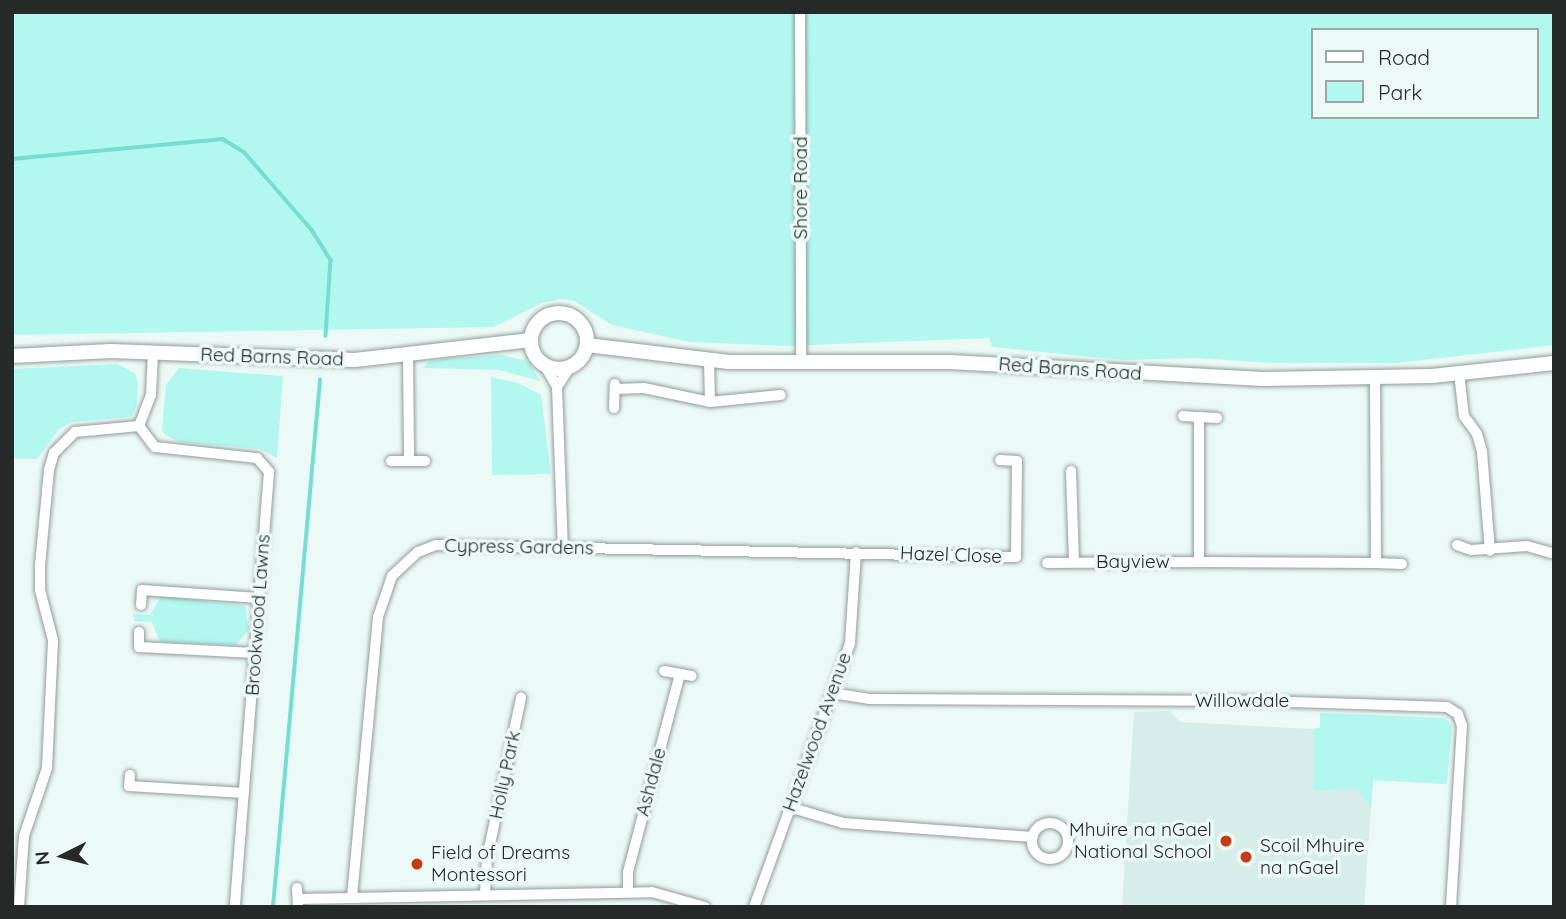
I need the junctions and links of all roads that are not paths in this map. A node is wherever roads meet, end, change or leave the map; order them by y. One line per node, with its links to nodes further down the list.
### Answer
1 (800, 12): 8 (street, Shore Road)
2 (531, 340): 3 (street); 6 (street, Red Barns Road); 10 (street)
3 (587, 345): 7 (street, Red Barns Road); 11 (street)
4 (153, 352): 5 (street, Red Barns Road); 6 (street, Red Barns Road); 21 (street)
5 (12, 356)
6 (408, 357): 24 (street)
7 (709, 361): 8 (street, Red Barns Road); 16 (street)
8 (801, 363): 13 (street, Red Barns Road)
9 (1554, 363): 12 (street, Red Barns Road)
10 (545, 366): 11 (street); 14 (street)
11 (570, 367): 14 (street)
12 (1459, 373): 13 (street, Red Barns Road); 29 (street)
13 (1375, 377): 35 (street)
14 (557, 387): 28 (street)
15 (781, 395): 16 (street)
16 (710, 402): 17 (street)
17 (614, 408)
18 (1183, 416): 19 (street)
19 (1199, 417): 20 (street); 33 (street)
20 (1217, 418)
21 (139, 426): 37 (street, Brookwood Lawns); 54 (street)
22 (1000, 460): 30 (street, Hazel Close)
23 (391, 461): 24 (street)
24 (409, 461): 25 (street)
25 (425, 461)
26 (1071, 471): 32 (street, Bayview)
27 (1457, 545): 29 (street)
28 (564, 547): 30 (street, Cypress Gardens); 52 (street, Cypress Gardens)
29 (1490, 551): 31 (street)
30 (856, 552): 44 (street, Hazelwood Avenue)
31 (1552, 553)
32 (1074, 562): 33 (street, Bayview); 34 (street)
33 (1199, 562): 35 (street, Bayview)
34 (1047, 563)
35 (1376, 563): 36 (street, Bayview)
36 (1402, 564)
37 (259, 598): 38 (street); 40 (street, Brookwood Lawns)
38 (141, 605)
39 (139, 632): 40 (street)
40 (255, 653): 47 (street, Brookwood Lawns)
41 (664, 671): 42 (street)
42 (680, 674): 43 (street); 50 (street, Ashdale)
43 (692, 676)
44 (832, 693): 48 (street, Hazelwood Avenue); 58 (street, Willowdale)
45 (521, 698): 51 (street, Holly Park)
46 (130, 775): 47 (street)
47 (244, 793): 55 (street, Brookwood Lawns)
48 (789, 807): 49 (street); 57 (street, Hazelwood Avenue)
49 (1032, 836)
50 (628, 891): 51 (street); 56 (street)
51 (485, 894): 52 (street)
52 (352, 897): 53 (street)
53 (298, 898)
54 (19, 907)
55 (235, 907)
56 (705, 907)
57 (754, 907)
58 (1451, 907)

